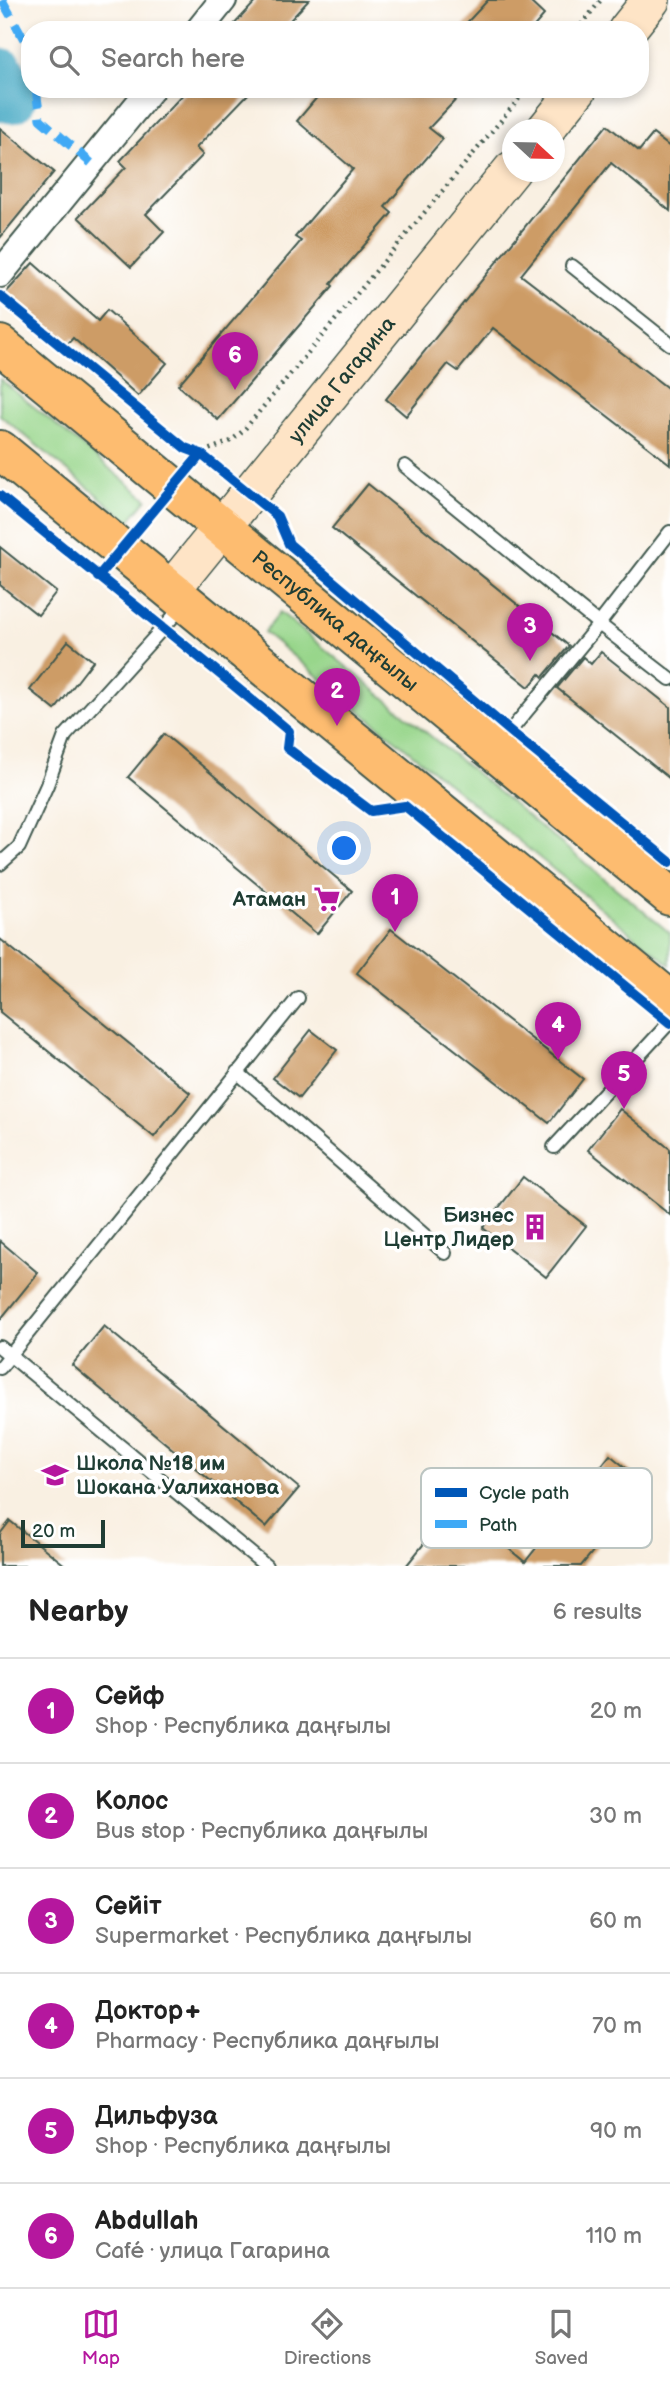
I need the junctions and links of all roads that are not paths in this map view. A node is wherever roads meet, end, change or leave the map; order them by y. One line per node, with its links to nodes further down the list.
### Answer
1 (223, 0): 3 (street)
2 (651, 0): 4 (main road)
3 (206, 21)
4 (634, 21)
5 (144, 98): 10 (street)
6 (571, 98): 7 (main road)
7 (554, 119)
8 (503, 182): 15 (main road, улица Гагарина)
9 (572, 266): 11 (lane)
10 (0, 274)
11 (670, 344)
12 (0, 345): 15 (main road, Республика даңғылы)
13 (0, 450): 19 (main road)
14 (405, 466): 20 (lane)
15 (222, 528): 19 (main road, улица Гагарина); 22 (main road, Республика даңғылы)
16 (670, 532): 17 (lane)
17 (660, 544): 18 (lane); 20 (lane)
18 (670, 554)
19 (178, 597): 23 (lane); 26 (main road)
20 (599, 624): 21 (lane); 22 (lane)
21 (670, 679)
22 (494, 751): 24 (main road, Республика даңғылы)
23 (0, 864)
24 (670, 896)
25 (298, 998): 28 (lane)
26 (670, 1000)
27 (670, 1022): 29 (lane)
28 (237, 1072): 30 (lane); 31 (lane)
29 (554, 1147)
30 (445, 1253)
31 (5, 1351): 32 (lane); 33 (lane)
32 (0, 1368)
33 (266, 1566)

